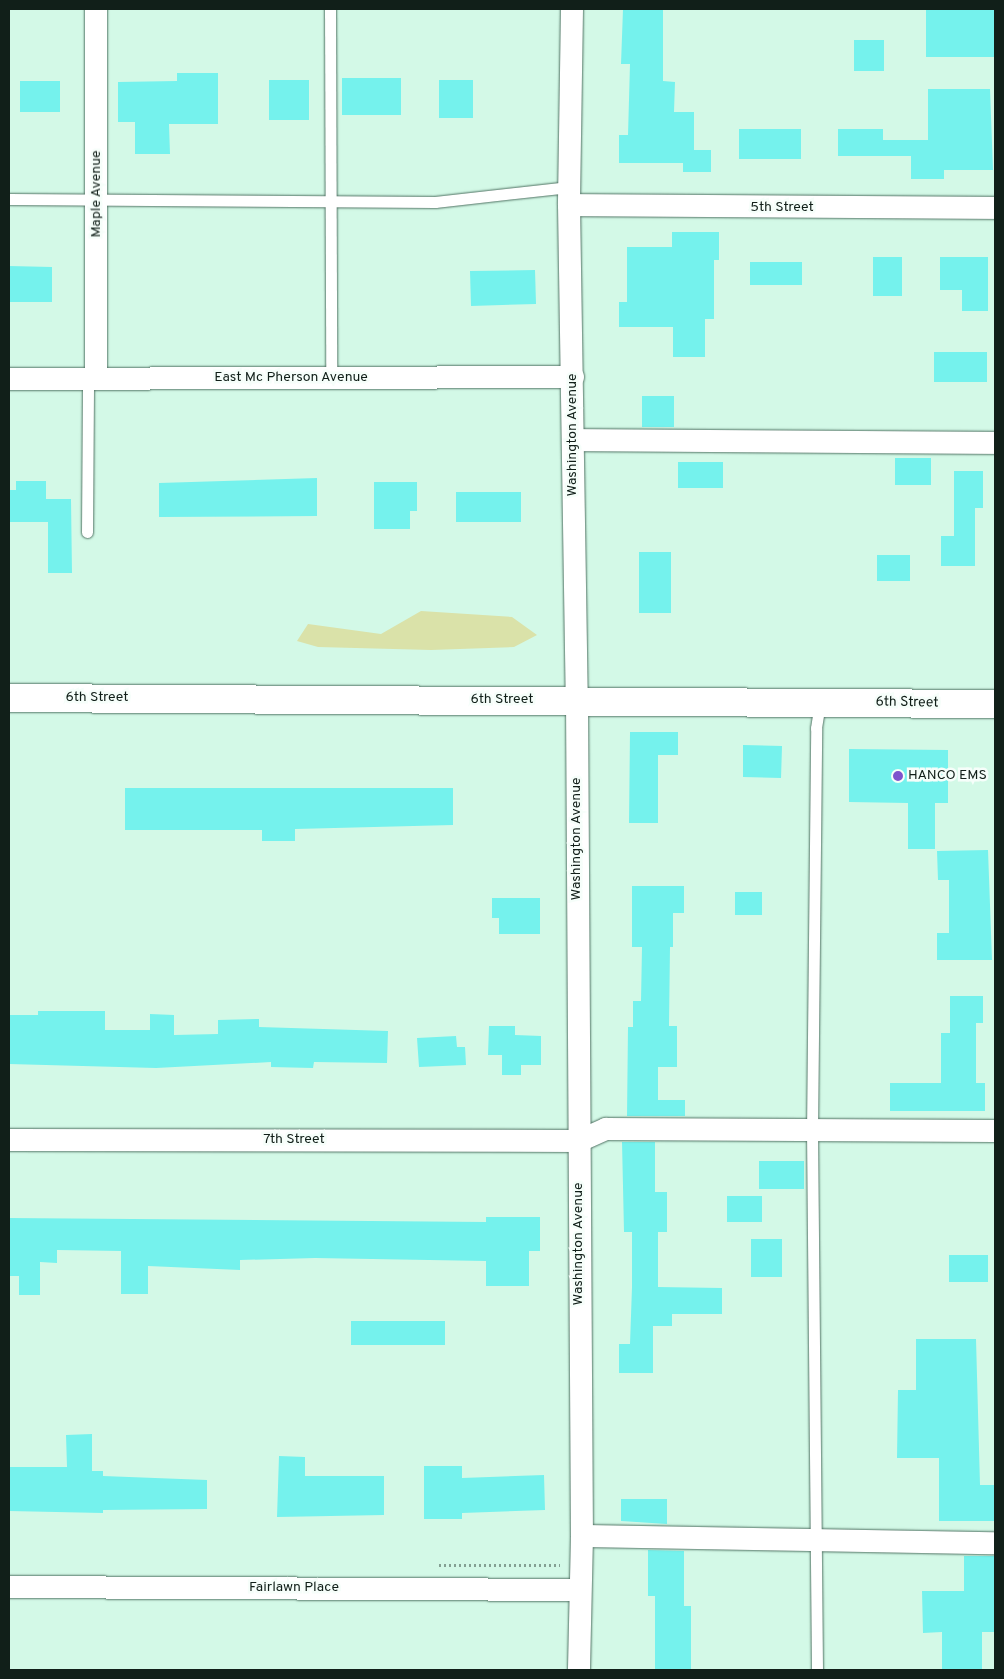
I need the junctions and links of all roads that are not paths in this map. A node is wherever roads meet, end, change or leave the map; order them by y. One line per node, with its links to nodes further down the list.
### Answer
1 (96, 9): 6 (street, Maple Avenue)
2 (330, 9): 7 (lane)
3 (572, 9): 4 (street, Washington Avenue)
4 (569, 196): 7 (lane); 8 (street, 5th Street); 9 (street, Washington Avenue)
5 (9, 199): 6 (lane)
6 (97, 199): 7 (lane); 12 (street, Maple Avenue)
7 (328, 201): 10 (lane)
8 (995, 208)
9 (573, 377): 10 (street, East Mc Pherson Avenue); 13 (street, Washington Avenue)
10 (331, 378): 12 (street, East Mc Pherson Avenue)
11 (9, 379): 12 (street, East Mc Pherson Avenue)
12 (92, 379): 15 (lane)
13 (573, 440): 14 (street); 17 (street, Washington Avenue)
14 (995, 443)
15 (87, 532)
16 (9, 698): 17 (street, 6th Street)
17 (577, 700): 18 (street, 6th Street); 23 (street, Washington Avenue)
18 (820, 703): 19 (street, 6th Street); 21 (lane)
19 (995, 704)
20 (995, 1131): 21 (street)
21 (812, 1132): 23 (street); 25 (lane)
22 (9, 1140): 23 (street, 7th Street)
23 (578, 1141): 24 (street, Washington Avenue)
24 (582, 1536): 25 (street); 28 (street, Washington Avenue)
25 (817, 1540): 26 (street); 30 (lane)
26 (995, 1543)
27 (9, 1587): 28 (street, Fairlawn Place)
28 (579, 1590): 29 (street, Washington Avenue)
29 (579, 1670)
30 (817, 1670)

